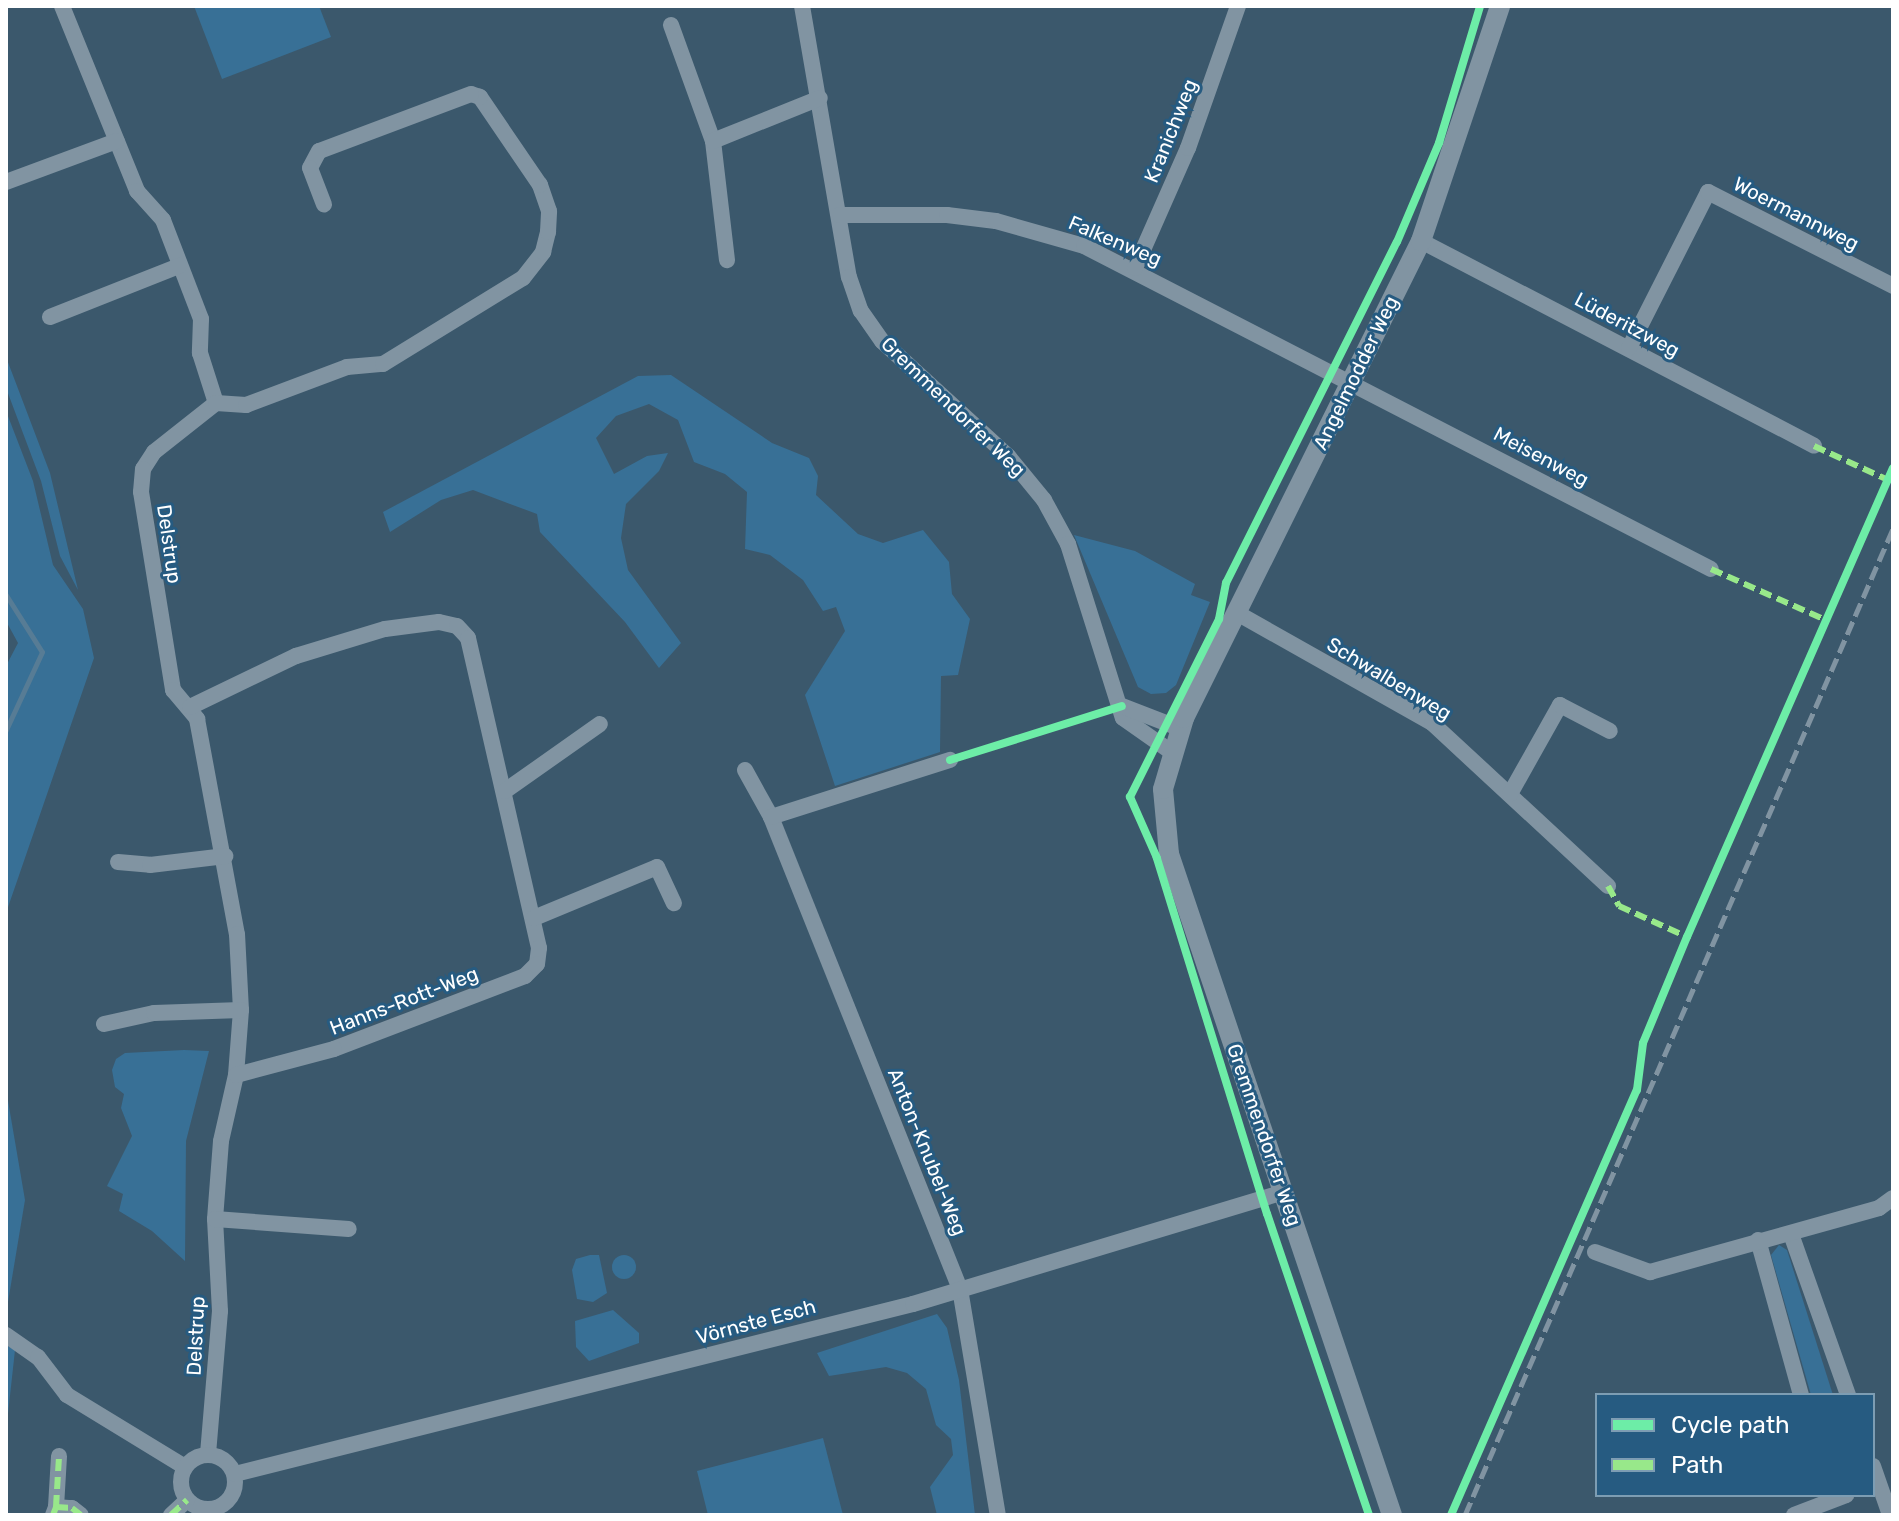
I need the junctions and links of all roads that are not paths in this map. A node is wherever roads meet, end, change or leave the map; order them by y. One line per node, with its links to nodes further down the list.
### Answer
1 (802, 6): 6 (street, Gremmendorfer Weg)
2 (1238, 6): 15 (street, Kranichweg)
3 (1500, 6): 12 (street, Angelmodder Weg)
4 (62, 7): 7 (street)
5 (671, 25): 8 (street)
6 (820, 98): 8 (street); 11 (street, Gremmendorfer Weg)
7 (117, 141): 9 (street); 14 (street)
8 (713, 141): 13 (street)
9 (6, 182)
10 (324, 204): 20 (street)
11 (840, 215): 15 (street, Falkenweg); 24 (street, Gremmendorfer Weg)
12 (1421, 241): 18 (street, Lüderitzweg); 19 (street, Angelmodder Weg)
13 (727, 260)
14 (179, 266): 17 (street); 20 (street)
15 (1135, 268): 19 (street, Falkenweg)
16 (1893, 286): 18 (street, Woermannweg)
17 (50, 317)
18 (1629, 348): 21 (street, Lüderitzweg)
19 (1353, 381): 22 (street, Meisenweg); 23 (street, Angelmodder Weg)
20 (216, 403): 25 (street, Delstrup)
21 (1814, 446)
22 (1711, 569)
23 (1237, 613): 27 (street, Angelmodder Weg); 33 (street, Schwalbenweg)
24 (1122, 706): 27 (street); 29 (street, Gremmendorfer Weg)
25 (190, 707): 32 (street, Hanns-Rott-Weg); 35 (street, Delstrup)
26 (600, 724): 32 (street)
27 (1179, 728): 29 (street, Gremmendorfer Weg)
28 (1610, 731): 33 (street)
29 (1170, 751): 43 (street, Gremmendorfer Weg)
30 (950, 760): 34 (street)
31 (745, 770): 34 (street, Anton-Knubel-Weg)
32 (505, 791): 39 (street, Hanns-Rott-Weg)
33 (1510, 794): 37 (street, Schwalbenweg)
34 (771, 817): 50 (street, Anton-Knubel-Weg)
35 (225, 856): 36 (street); 40 (street, Delstrup)
36 (118, 862)
37 (1608, 886)
38 (674, 903): 39 (street)
39 (534, 918): 42 (street, Hanns-Rott-Weg)
40 (241, 1010): 41 (street); 42 (street, Delstrup)
41 (104, 1024)
42 (236, 1075): 45 (street, Delstrup)
43 (1283, 1192): 50 (street, Vörnste Esch); 66 (street, Gremmendorfer Weg)
44 (1893, 1198): 47 (street)
45 (215, 1219): 46 (street); 54 (street, Delstrup)
46 (349, 1229)
47 (1791, 1234): 48 (street); 53 (street)
48 (1758, 1240): 49 (street); 52 (street)
49 (1595, 1252)
50 (960, 1289): 57 (street, Vörnste Esch); 65 (street, Anton-Knubel-Weg)
51 (6, 1335): 56 (street)
52 (1800, 1393)
53 (1847, 1393)
54 (208, 1454): 56 (street); 57 (street)
55 (59, 1456): 62 (street)
56 (185, 1467): 60 (street)
57 (235, 1474): 61 (street)
58 (1876, 1485): 68 (street)
59 (1835, 1497): 67 (street)
60 (187, 1500): 61 (street); 64 (street)
61 (228, 1509)
62 (55, 1511): 63 (street)
63 (81, 1515)
64 (171, 1515)
65 (998, 1515)
66 (1392, 1515)
67 (1794, 1515)
68 (1890, 1515)

